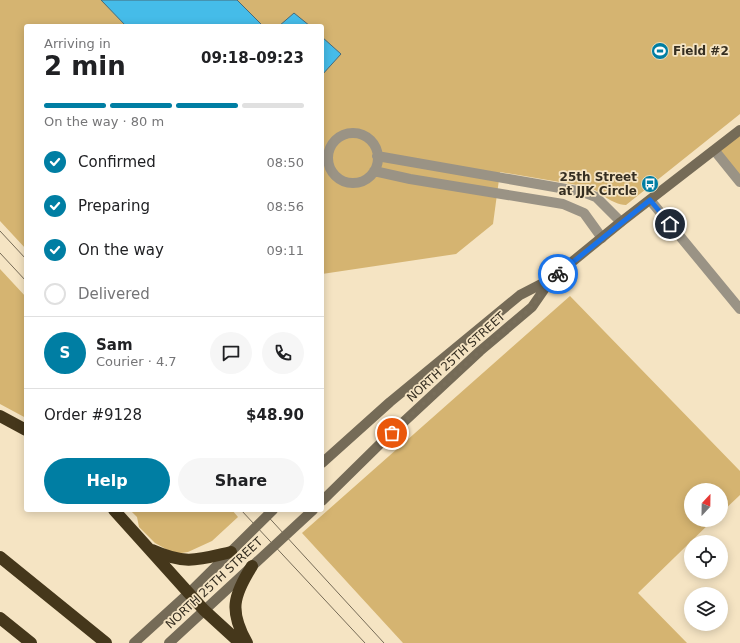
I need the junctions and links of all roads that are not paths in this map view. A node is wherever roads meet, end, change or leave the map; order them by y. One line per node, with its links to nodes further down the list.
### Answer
1 (740, 130): 2 (main road, NORTH 25TH STREET)
2 (715, 151): 5 (street); 6 (main road, NORTH 25TH STREET)
3 (377, 156): 4 (street); 4 (street); 7 (street)
4 (374, 171): 8 (street)
5 (740, 182)
6 (650, 200): 7 (main road, NORTH 25TH STREET); 10 (street)
7 (622, 222): 8 (main road, NORTH 25TH STREET)
8 (602, 238): 9 (main road, NORTH 25TH STREET)
9 (551, 279): 13 (main road, NORTH 25TH STREET); 14 (main road, NORTH 25TH STREET)
10 (740, 309)
11 (0, 416): 12 (highway)
12 (24, 429)
13 (324, 460)
14 (324, 500)
15 (116, 512): 18 (highway)
16 (271, 512): 19 (main road, NORTH 25TH STREET)
17 (311, 512): 21 (main road, NORTH 25TH STREET)
18 (148, 548): 19 (highway); 22 (highway)
19 (231, 552): 22 (main road, NORTH 25TH STREET)
20 (0, 557): 26 (highway)
21 (252, 566): 23 (main road, NORTH 25TH STREET); 30 (highway)
22 (188, 593): 23 (highway); 27 (main road, NORTH 25TH STREET)
23 (204, 610): 28 (main road, NORTH 25TH STREET); 29 (highway)
24 (0, 618): 25 (highway)
25 (31, 643)
26 (106, 643)
27 (134, 643)
28 (169, 643)
29 (240, 643)
30 (247, 643)

